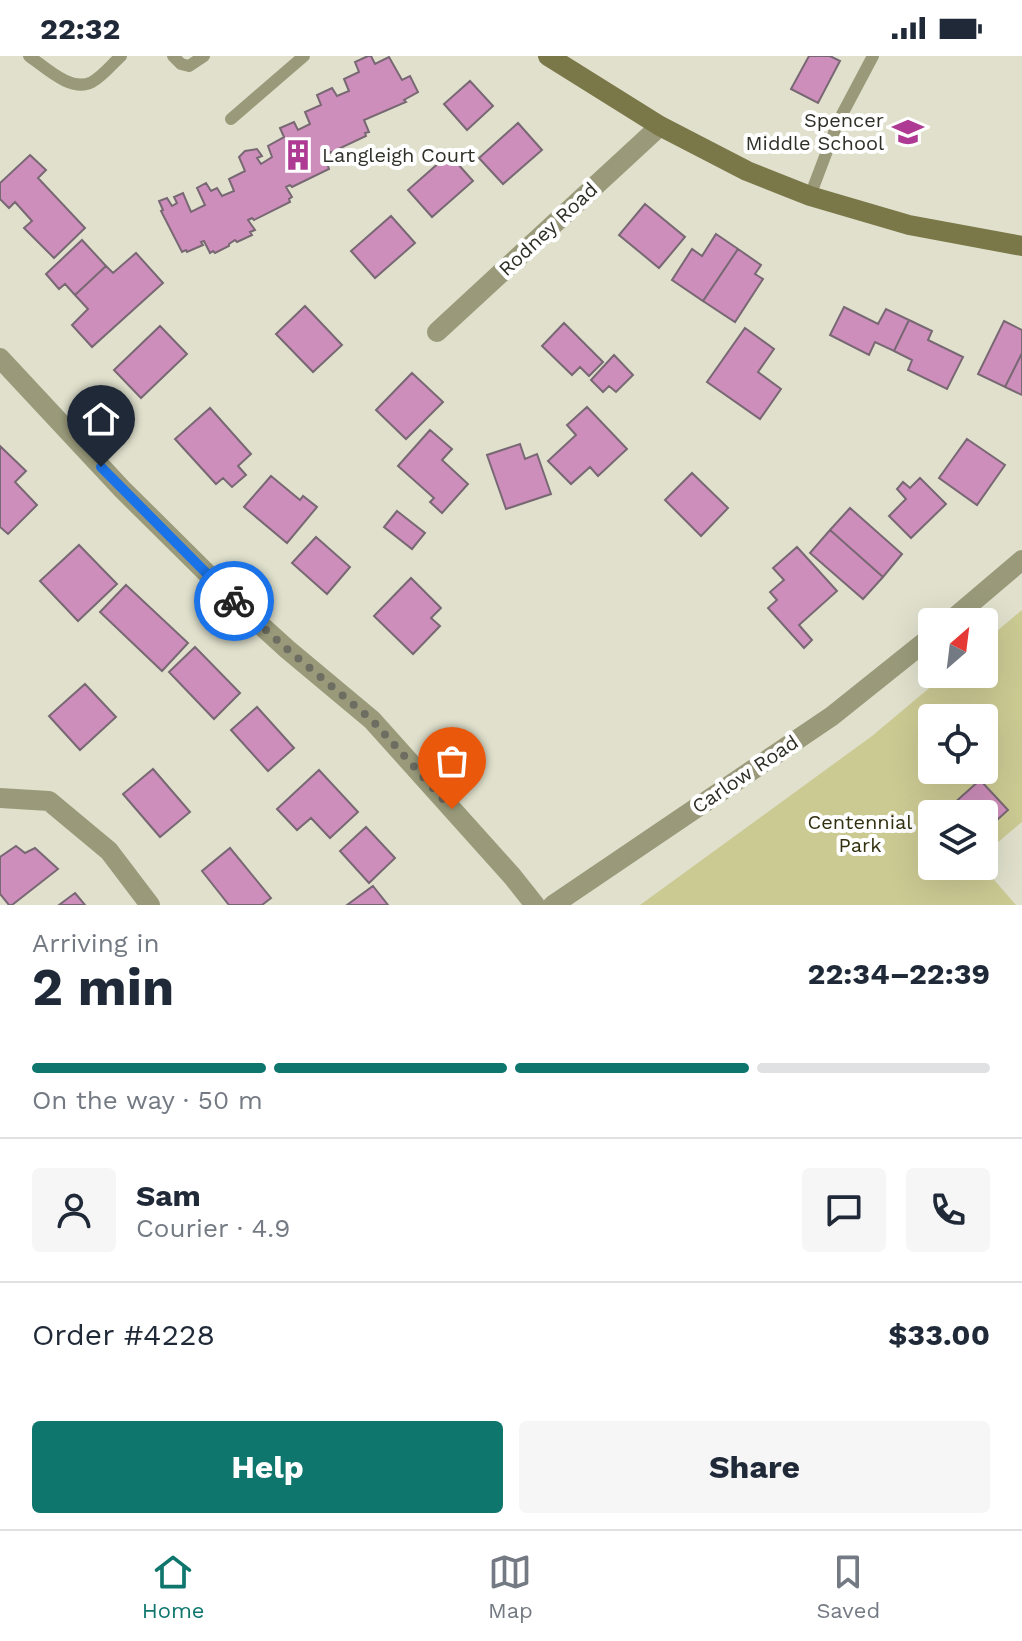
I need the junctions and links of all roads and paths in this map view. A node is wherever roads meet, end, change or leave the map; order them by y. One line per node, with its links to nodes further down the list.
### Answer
1 (29, 56): 2 (lane)
2 (121, 56)
3 (173, 56): 4 (lane)
4 (204, 56)
5 (304, 56): 8 (lane)
6 (548, 56): 9 (main road)
7 (873, 56): 10 (lane)
8 (231, 119)
9 (660, 126): 10 (main road); 12 (street, Rodney Road)
10 (810, 196): 11 (main road)
11 (1022, 246)
12 (437, 332)
13 (0, 358): 19 (street)
14 (1022, 560): 15 (street)
15 (965, 608)
16 (918, 647): 20 (street, Carlow Road)
17 (0, 798): 18 (street)
18 (150, 905)
19 (535, 905)
20 (553, 905)

